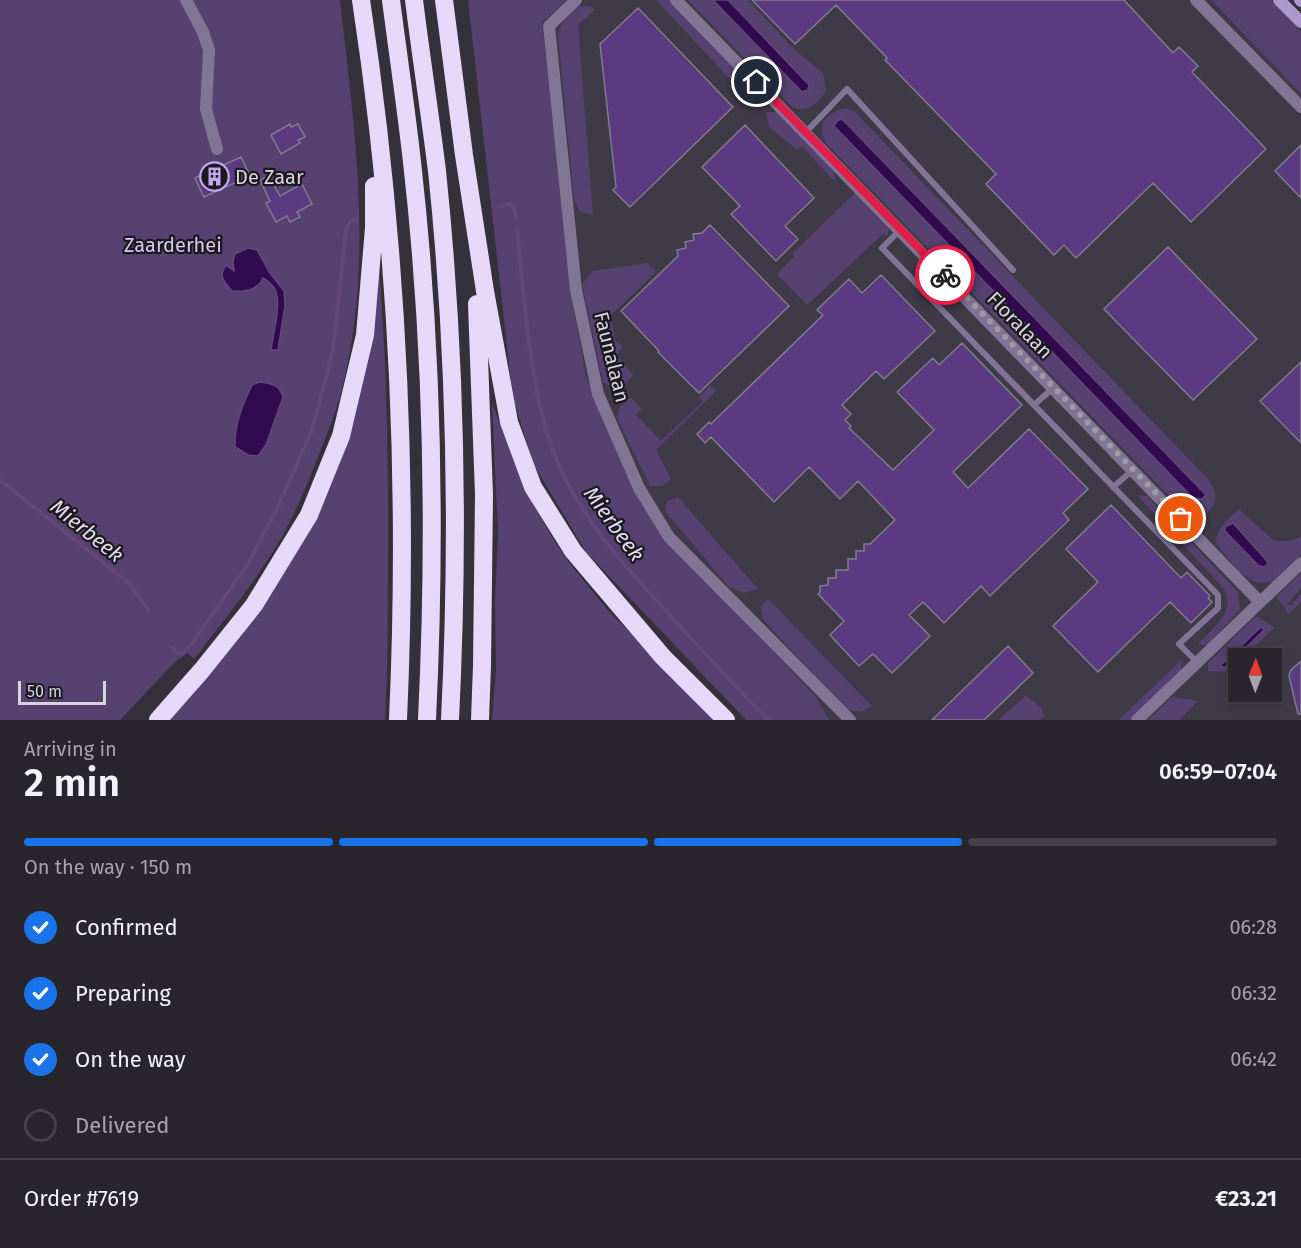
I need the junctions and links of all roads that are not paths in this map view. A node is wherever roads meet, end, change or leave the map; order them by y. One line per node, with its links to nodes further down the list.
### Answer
1 (186, 0): 14 (street)
2 (361, 0): 11 (highway)
3 (391, 0): 27 (highway)
4 (414, 0): 28 (highway)
5 (444, 0): 15 (highway)
6 (576, 0): 31 (street, Faunalaan)
7 (676, 0): 13 (street, Floralaan)
8 (1196, 0): 12 (street)
9 (1280, 0): 10 (main road)
10 (1301, 22)
11 (375, 94): 25 (highway); 26 (highway)
12 (1301, 107)
13 (806, 132): 16 (street, Floralaan); 17 (lane)
14 (217, 149)
15 (464, 155): 29 (highway); 30 (highway)
16 (901, 230): 18 (street, Floralaan); 19 (lane)
17 (1013, 270)
18 (1053, 388): 19 (lane); 20 (street, Floralaan)
19 (1034, 405): 21 (lane)
20 (1133, 470): 21 (lane); 23 (street, Floralaan)
21 (1113, 487): 24 (lane)
22 (1301, 562): 23 (street)
23 (1260, 602): 24 (street)
24 (1197, 662): 32 (street)
25 (158, 720)
26 (398, 720)
27 (427, 720)
28 (450, 720)
29 (480, 720)
30 (726, 720)
31 (850, 720)
32 (1137, 720)

